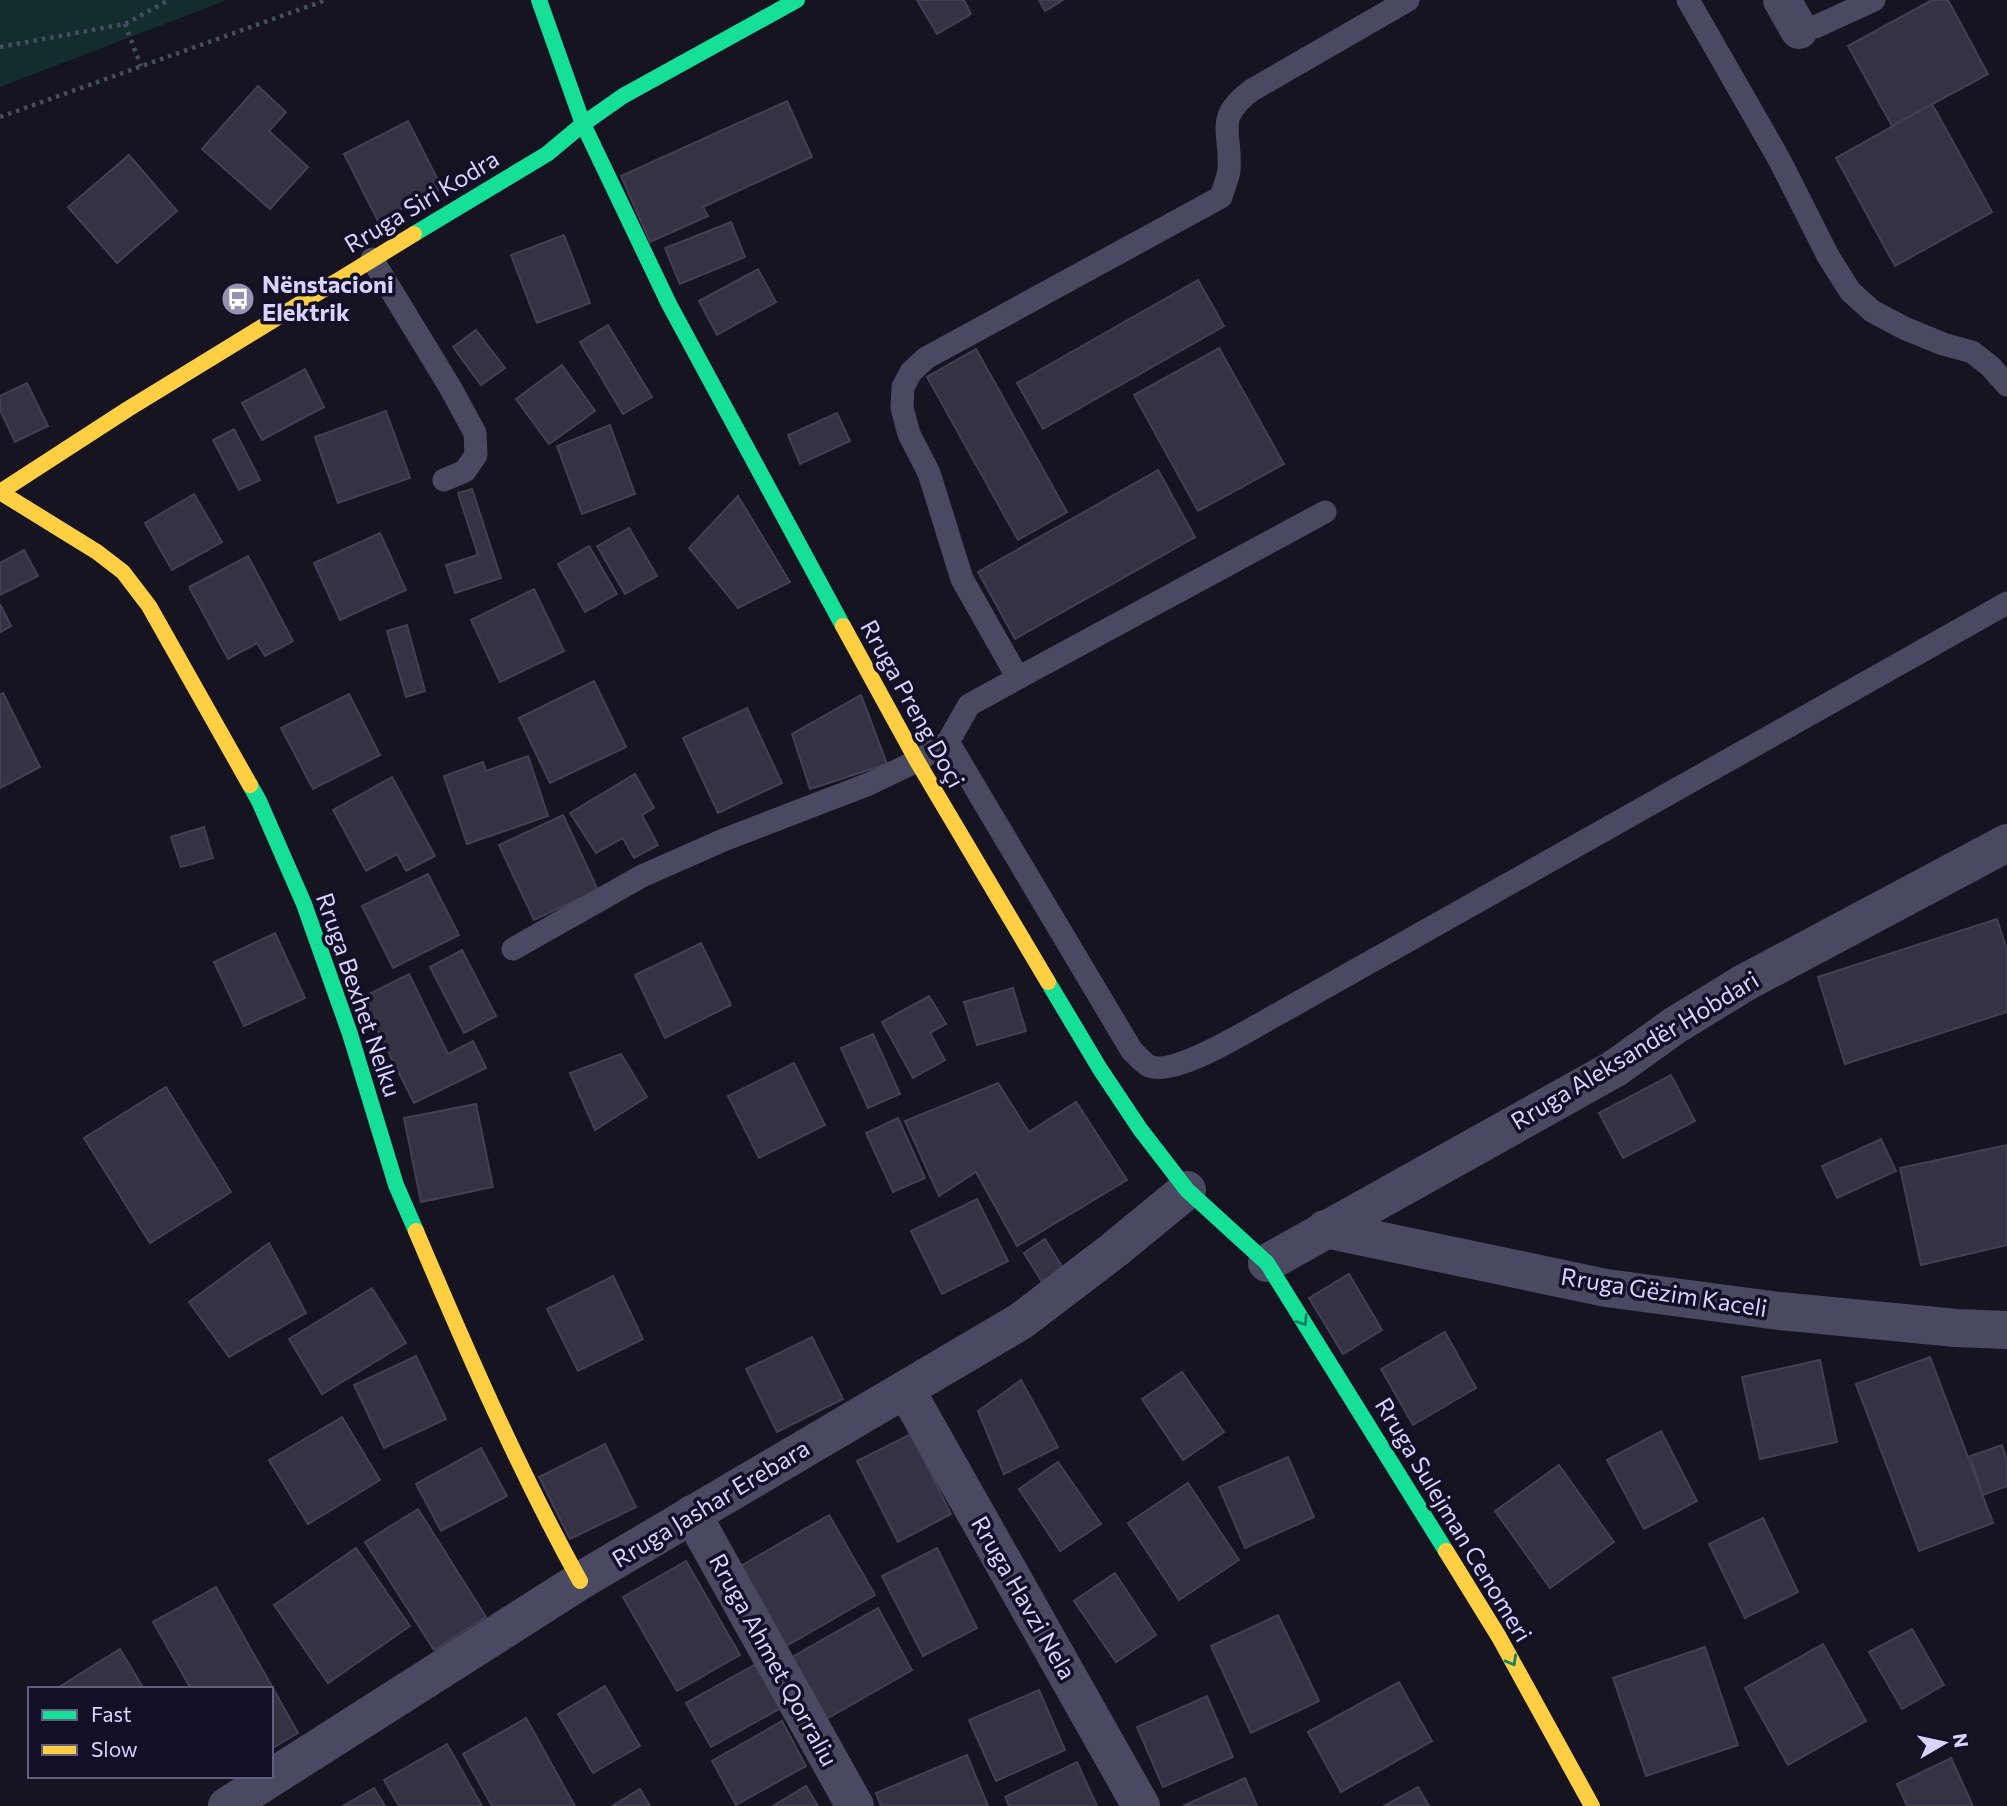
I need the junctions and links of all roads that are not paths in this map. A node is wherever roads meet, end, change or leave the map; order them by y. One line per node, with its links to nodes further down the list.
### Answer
1 (539, 0): 7 (street, Rruga Preng Doçi)
2 (797, 0): 7 (street, Rruga Siri Kodra)
3 (1408, 0): 14 (lane)
4 (1688, 0): 9 (lane)
5 (1874, 0): 6 (lane)
6 (1791, 15)
7 (583, 124): 8 (street, Rruga Siri Kodra); 16 (street, Rruga Preng Doçi)
8 (372, 259): 10 (lane); 11 (street, Rruga Siri Kodra)
9 (2007, 385)
10 (444, 480)
11 (0, 492): 25 (street, Rruga Bexhet Nelku)
12 (1325, 512): 14 (lane)
13 (2007, 603): 15 (lane)
14 (1018, 678): 15 (lane)
15 (948, 742): 16 (lane)
16 (917, 761): 18 (lane); 19 (street, Rruga Preng Doçi)
17 (2007, 843): 20 (street, Rruga Aleksandër Hobdari)
18 (513, 949)
19 (1187, 1190): 21 (street, Rruga Preng Doçi); 23 (street, Rruga Jashar Erebara)
20 (1325, 1229): 21 (street, Rruga Aleksandër Hobdari); 22 (street, Rruga Gëzim Kaceli)
21 (1266, 1263): 29 (street, Rruga Sulejman Cenomeri, one-way to 29)
22 (2007, 1330)
23 (905, 1390): 24 (street, Rruga Jashar Erebara); 28 (street, Rruga Havzi Nela)
24 (692, 1514): 25 (street, Rruga Jashar Erebara); 27 (street, Rruga Ahmet Qorraliu)
25 (580, 1581): 26 (street, Rruga Jashar Erebara)
26 (248, 1800)
27 (855, 1806)
28 (1141, 1806)
29 (1592, 1806)

